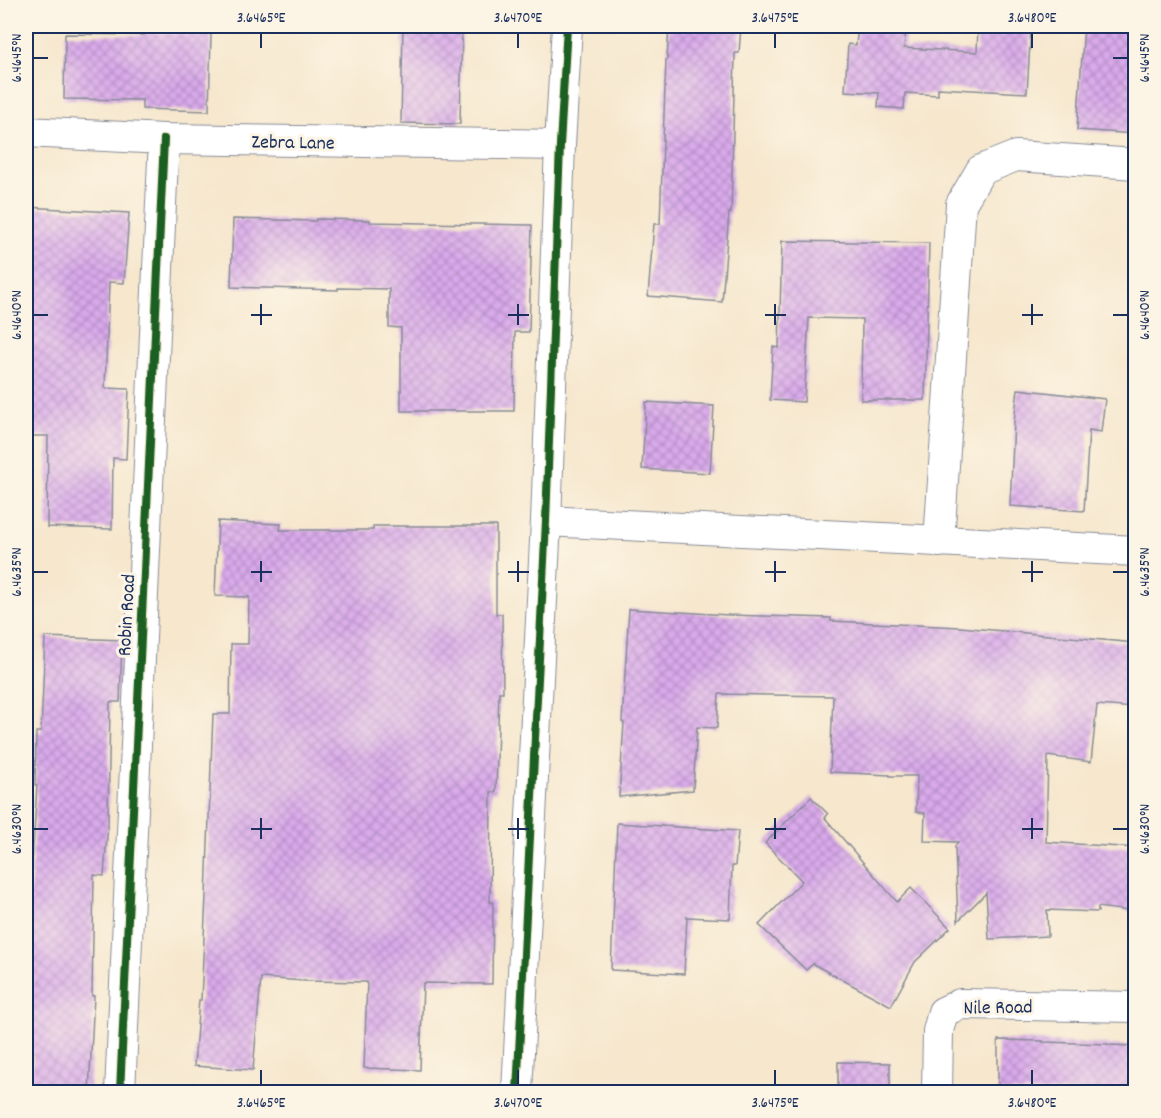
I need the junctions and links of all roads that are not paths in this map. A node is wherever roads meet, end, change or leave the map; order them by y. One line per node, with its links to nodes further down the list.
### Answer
1 (567, 26): 4 (street)
2 (26, 132): 3 (street, Zebra Lane)
3 (164, 139): 4 (street, Zebra Lane); 10 (street, Robin Road)
4 (560, 145): 6 (street)
5 (1136, 164): 7 (street)
6 (546, 521): 7 (street); 11 (street)
7 (939, 542): 8 (street)
8 (1136, 551)
9 (1136, 1007): 12 (street, Nile Road)
10 (120, 1092)
11 (517, 1092)
12 (937, 1092)

